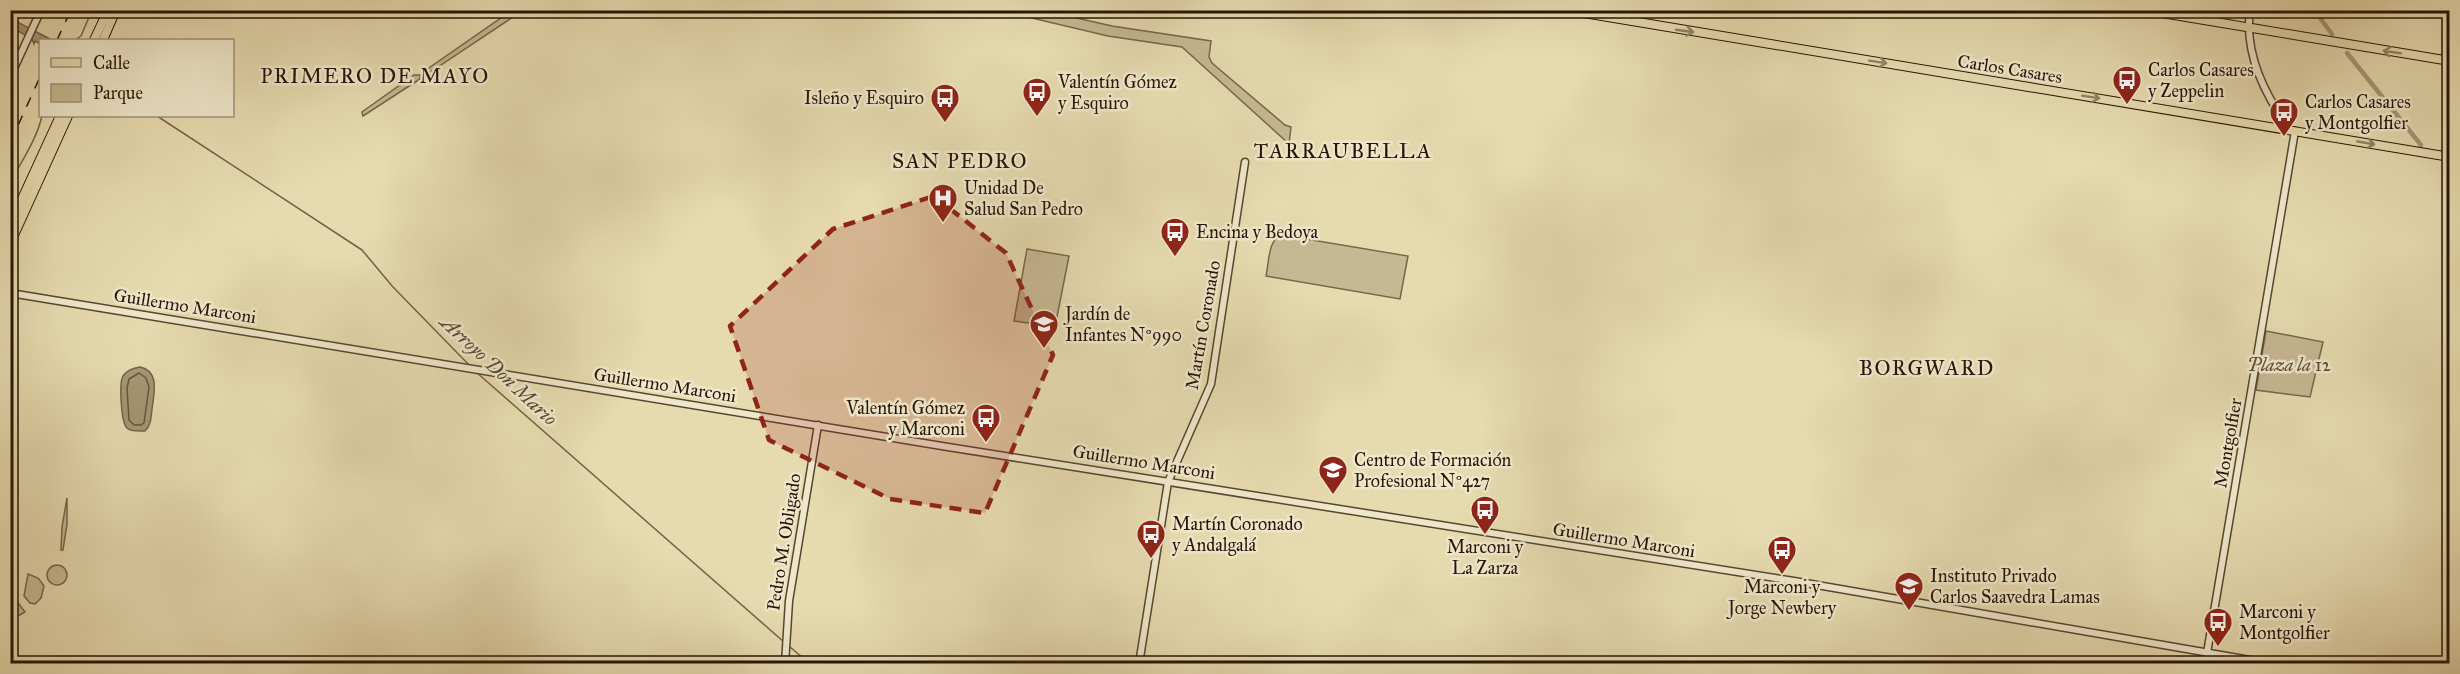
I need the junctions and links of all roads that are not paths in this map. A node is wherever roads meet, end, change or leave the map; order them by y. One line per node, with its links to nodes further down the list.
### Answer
1 (41, 10): 11 (street)
2 (108, 10): 8 (main road)
3 (116, 10): 9 (main road)
4 (1566, 10): 14 (main road, Carlos Casares, one-way to 14)
5 (2144, 10): 7 (main road)
6 (2250, 10): 7 (street)
7 (2248, 28): 10 (main road, one-way to 7); 14 (street)
8 (94, 39)
9 (103, 39)
10 (2450, 61)
11 (10, 78)
12 (60, 117): 17 (main road)
13 (68, 117): 18 (main road)
14 (2292, 131): 15 (main road, Carlos Casares, one-way to 15); 22 (street, Montgolfier)
15 (2450, 157)
16 (1245, 162): 21 (street, Martín Coronado)
17 (10, 225)
18 (10, 244)
19 (10, 293): 20 (street, Guillermo Marconi)
20 (818, 425): 21 (street, Guillermo Marconi); 23 (street, Pedro M. Obligado)
21 (1168, 482): 22 (street, Guillermo Marconi); 24 (street, Martín Coronado)
22 (2207, 652): 25 (street, Guillermo Marconi)
23 (785, 663)
24 (1139, 663)
25 (2273, 663)

